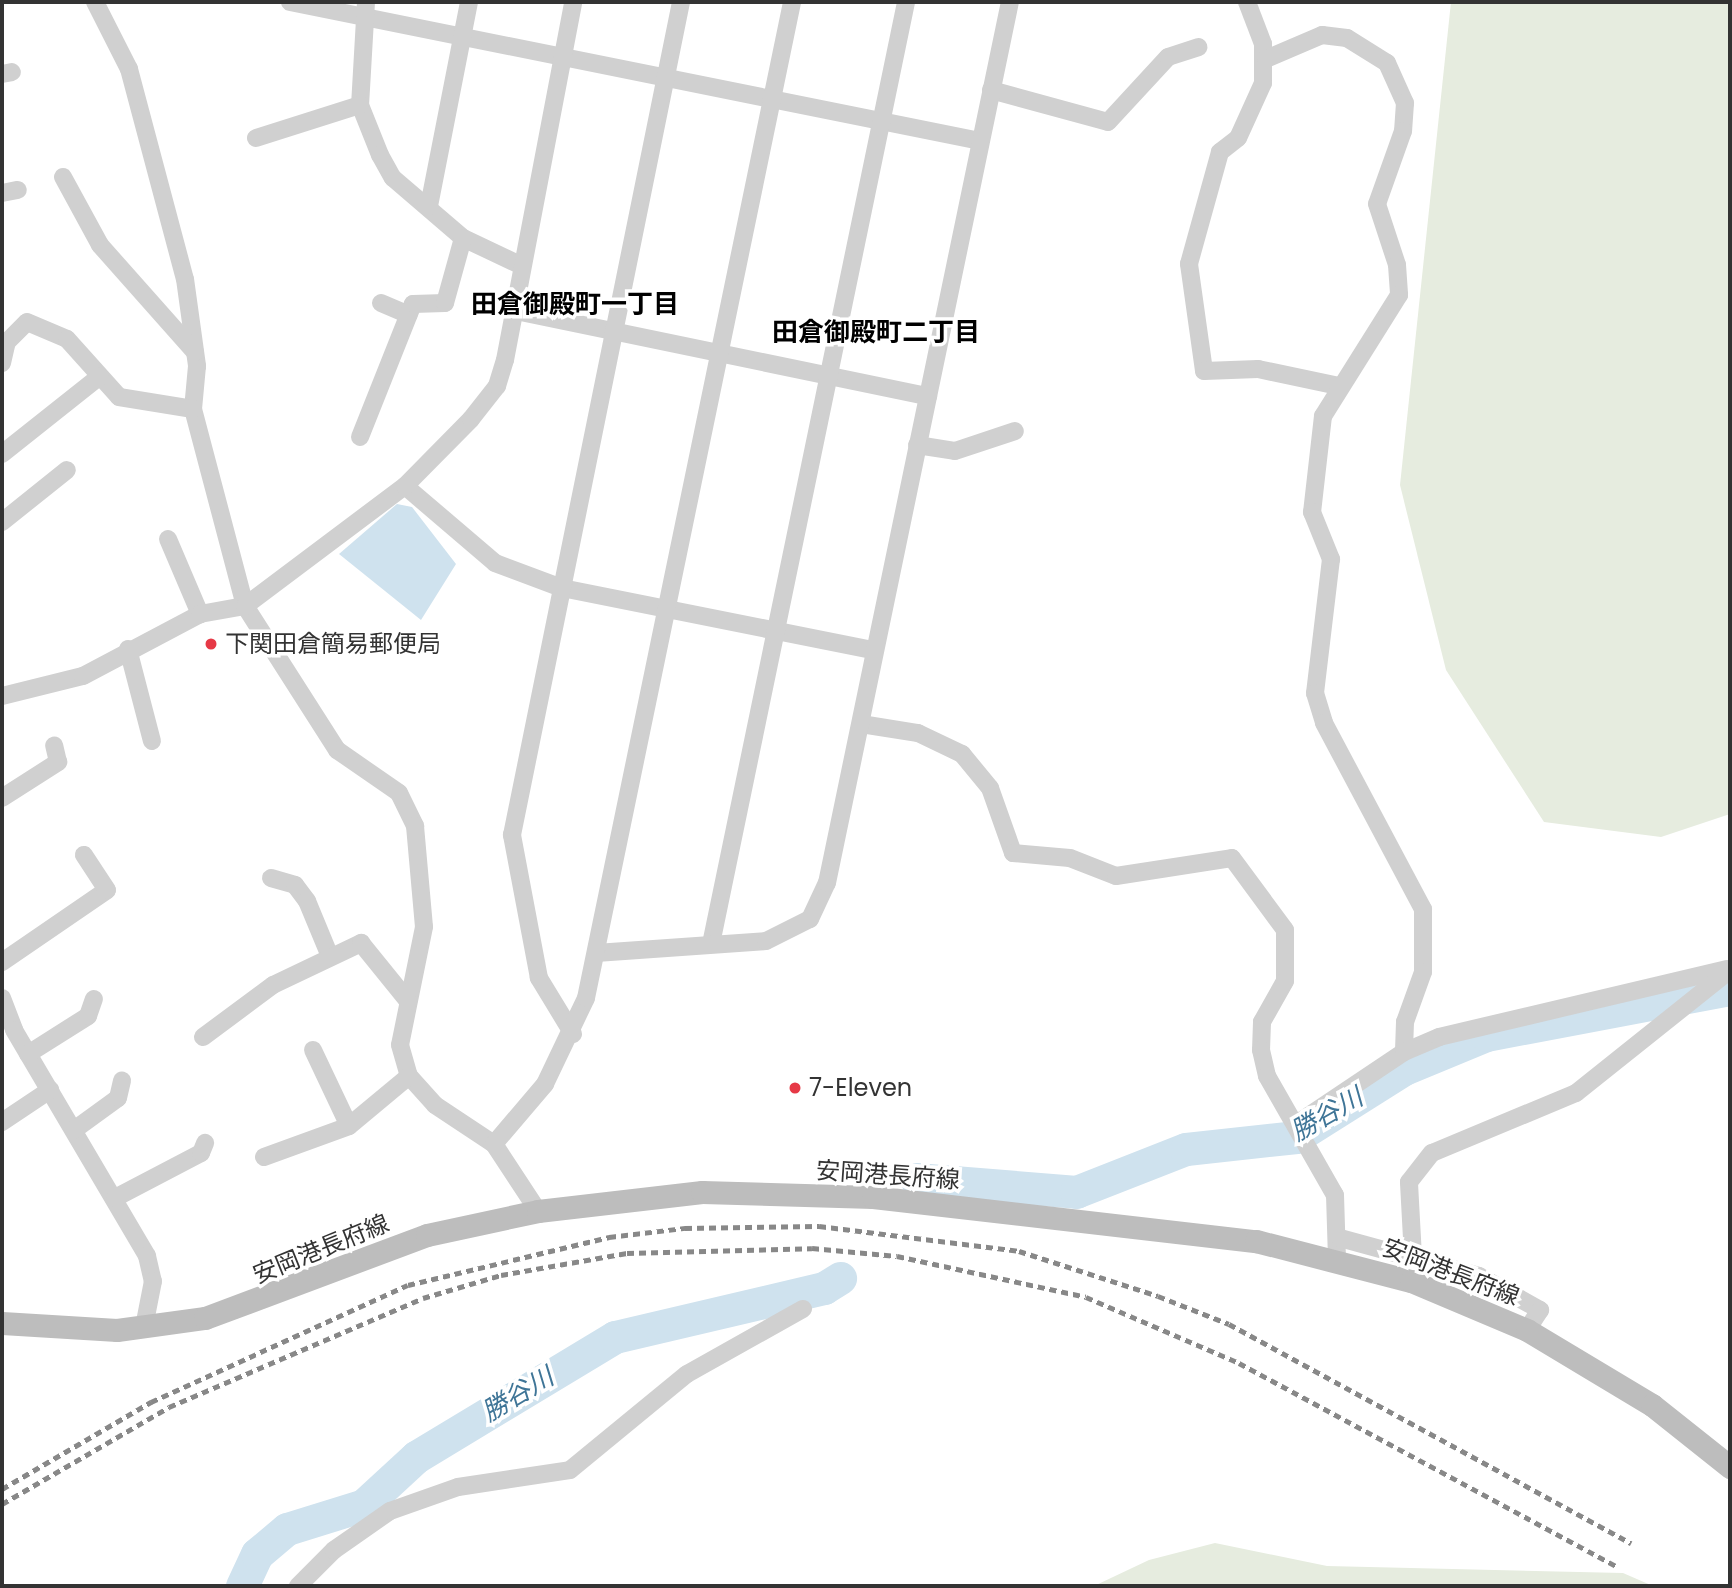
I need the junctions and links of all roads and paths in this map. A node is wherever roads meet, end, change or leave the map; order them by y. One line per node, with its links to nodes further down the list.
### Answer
1 (95, 2): 30 (street)
2 (290, 2): 10 (street)
3 (469, 2): 11 (street)
4 (573, 2): 13 (street)
5 (681, 2): 15 (street)
6 (792, 2): 17 (street)
7 (906, 2): 19 (street)
8 (1010, 2): 16 (street)
9 (1247, 2): 14 (street)
10 (365, 10): 11 (street); 18 (street)
11 (462, 37): 13 (street); 23 (street)
12 (1198, 47): 16 (street)
13 (560, 58): 15 (street); 25 (street)
14 (1266, 59): 35 (street); 35 (street)
15 (665, 78): 17 (street); 29 (street)
16 (991, 90): 21 (street)
17 (771, 98): 19 (street); 31 (street)
18 (360, 104): 20 (street); 23 (street)
19 (881, 121): 21 (street); 34 (street)
20 (256, 138)
21 (980, 141): 36 (street)
22 (63, 177): 30 (street)
23 (429, 206): 24 (street)
24 (463, 238): 25 (street); 28 (street)
25 (520, 265): 27 (street)
26 (381, 303): 28 (street)
27 (511, 310): 29 (street); 43 (street)
28 (409, 315): 39 (street)
29 (614, 331): 31 (street); 46 (street)
30 (195, 352): 37 (street)
31 (719, 353): 34 (street); 48 (street)
32 (2, 363): 33 (street)
33 (100, 376): 37 (street); 41 (street)
34 (827, 376): 36 (street); 50 (street)
35 (1339, 386): 71 (street)
36 (928, 396): 40 (street)
37 (193, 409): 47 (street)
38 (1015, 431): 40 (street)
39 (360, 437)
40 (917, 445): 52 (street)
41 (2, 454)
42 (67, 470): 44 (street)
43 (405, 486): 46 (street); 47 (street)
44 (2, 522)
45 (168, 539): 49 (street)
46 (562, 588): 48 (street); 68 (street)
47 (246, 606): 49 (street); 67 (street)
48 (669, 608): 50 (street); 61 (street)
49 (200, 614): 51 (street)
50 (775, 631): 52 (street); 60 (street)
51 (128, 649): 53 (street); 55 (street)
52 (873, 650): 54 (street)
53 (2, 696)
54 (861, 724): 60 (street); 79 (street)
55 (152, 741)
56 (54, 745): 57 (street)
57 (2, 798)
58 (84, 855): 63 (street)
59 (271, 878): 62 (street)
60 (711, 944): 61 (street)
61 (596, 953): 68 (street)
62 (329, 954): 67 (street); 69 (street)
63 (2, 962)
64 (1730, 969): 71 (street); 86 (street)
65 (2, 998): 72 (street)
66 (93, 999): 72 (street)
67 (408, 1001): 73 (street)
68 (573, 1034): 81 (street)
69 (203, 1037)
70 (313, 1050): 77 (street)
71 (1404, 1052): 79 (street)
72 (28, 1054): 75 (street)
73 (409, 1076): 77 (street); 81 (street)
74 (122, 1080): 78 (street)
75 (50, 1090): 76 (street); 78 (street)
76 (2, 1122)
77 (349, 1126): 82 (street)
78 (74, 1129): 83 (street)
79 (1302, 1130): 85 (street)
80 (205, 1143): 83 (street)
81 (494, 1144): 84 (street)
82 (264, 1157)
83 (115, 1198): 89 (street)
84 (538, 1210): 85 (main road, 安岡港長府線); 89 (main road, 安岡港長府線)
85 (1338, 1249): 86 (street); 90 (main road, 安岡港長府線)
86 (1413, 1257): 90 (street)
87 (803, 1309): 92 (street)
88 (2, 1323): 89 (main road, 安岡港長府線)
89 (144, 1327)
90 (1527, 1330): 91 (main road, 安岡港長府線)
91 (1730, 1466)
92 (298, 1586)

